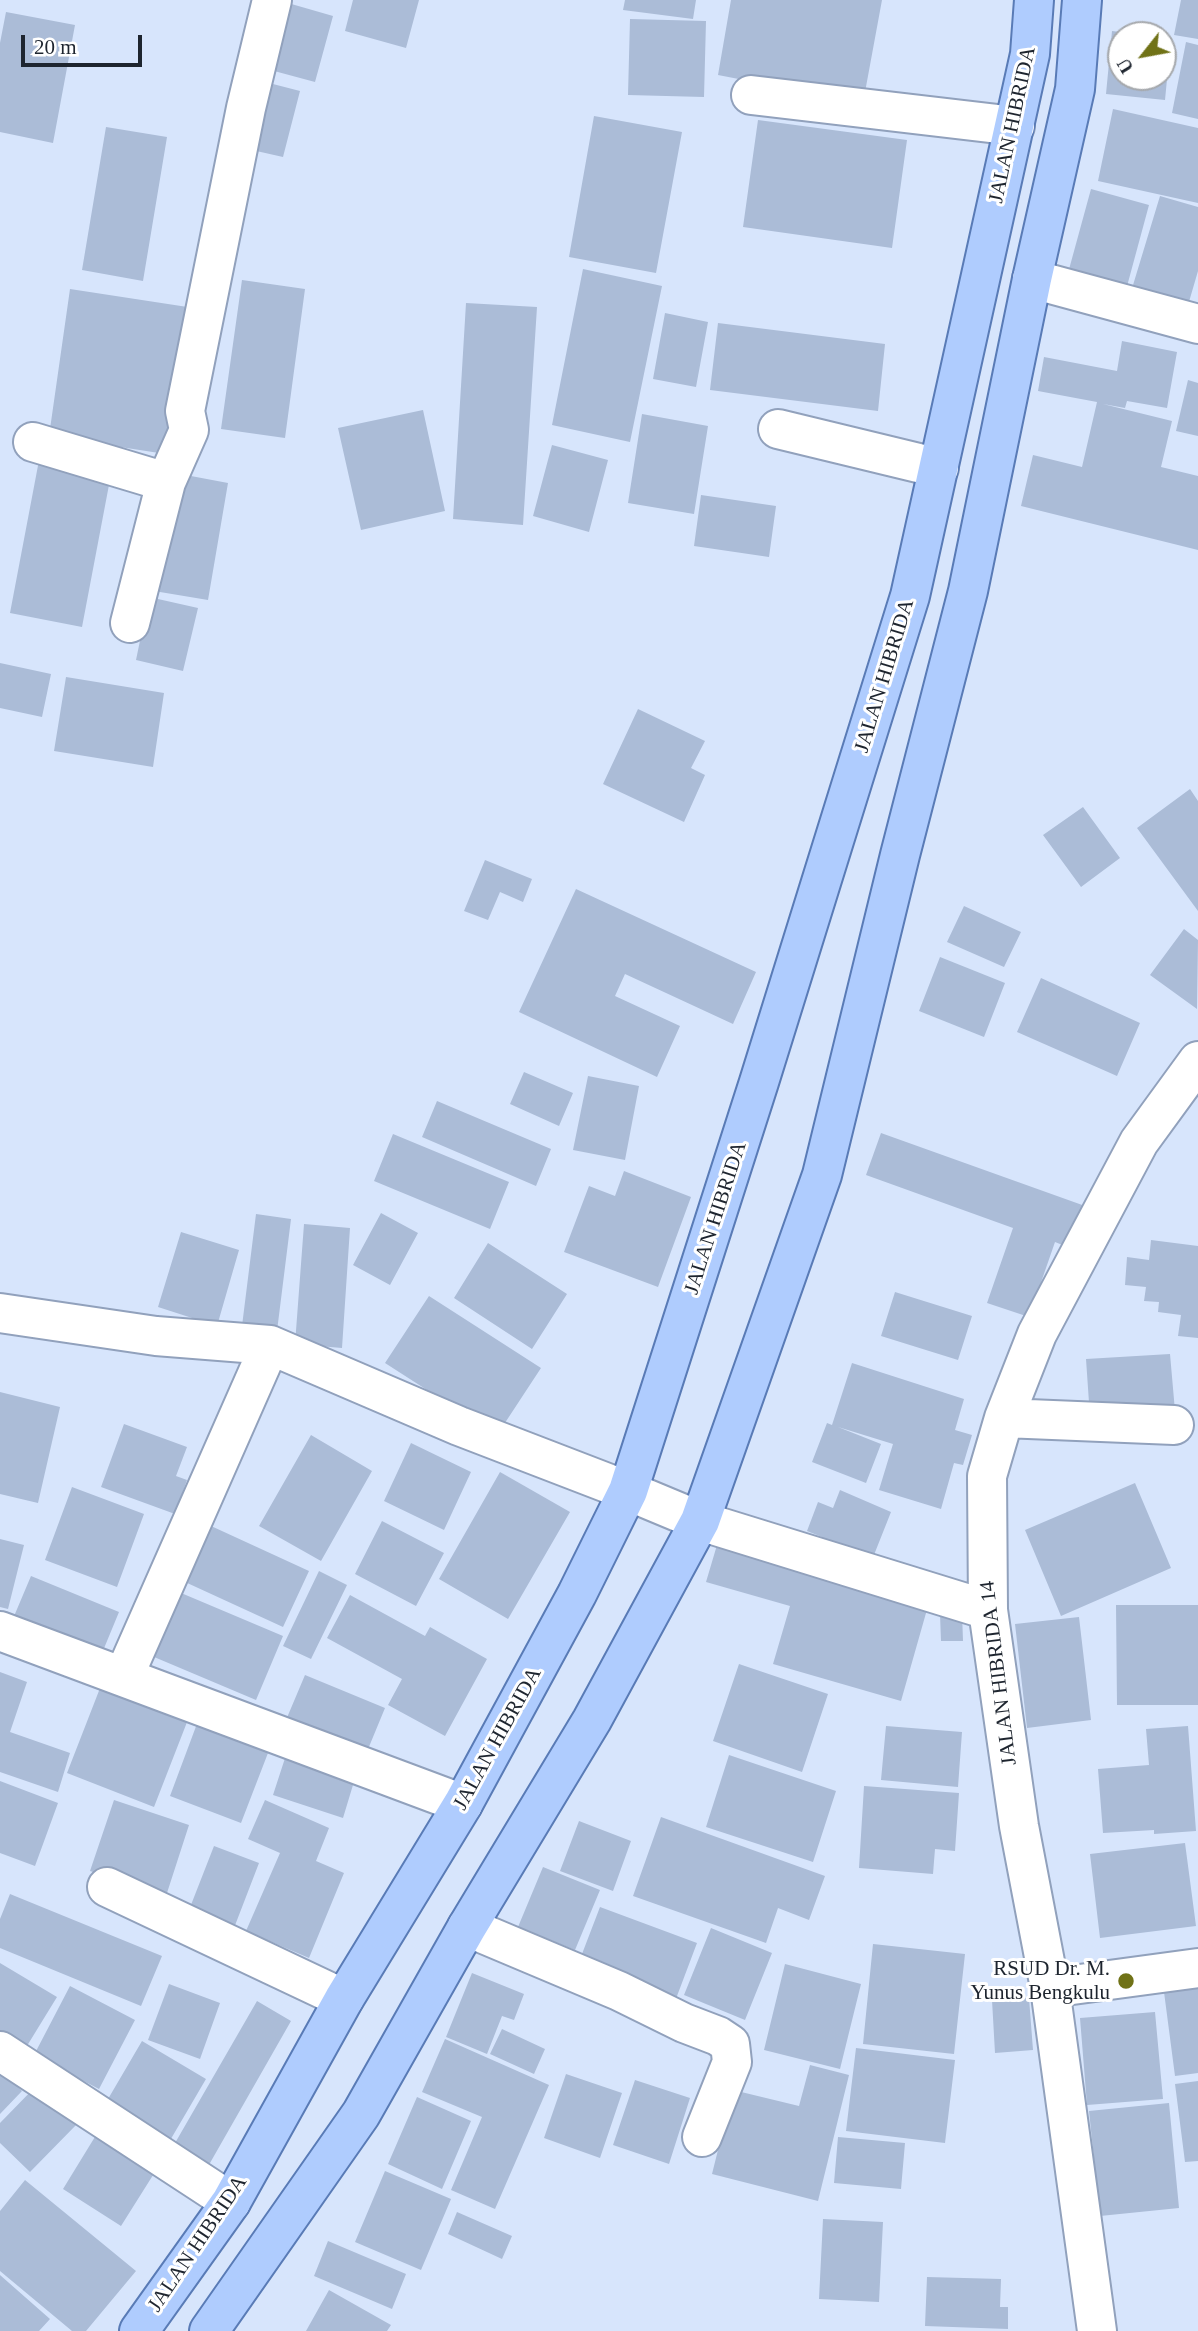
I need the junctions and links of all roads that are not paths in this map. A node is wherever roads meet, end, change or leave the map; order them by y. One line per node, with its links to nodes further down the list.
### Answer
1 (272, 0): 11 (street)
2 (1034, 0): 5 (main road, JALAN HIBRIDA)
3 (1082, 0): 6 (main road)
4 (751, 95): 5 (street)
5 (1015, 126): 10 (main road, JALAN HIBRIDA)
6 (1032, 279): 7 (street); 19 (main road)
7 (1198, 324)
8 (778, 429): 10 (street)
9 (33, 442): 11 (street)
10 (939, 468): 18 (main road, JALAN HIBRIDA)
11 (166, 482): 12 (street)
12 (130, 623)
13 (1198, 1061): 16 (street, JALAN HIBRIDA 14)
14 (4, 1323): 15 (street)
15 (270, 1345): 18 (street); 22 (street)
16 (1004, 1418): 17 (street); 20 (street, JALAN HIBRIDA 14)
17 (1174, 1425)
18 (628, 1490): 19 (street); 23 (main road, JALAN HIBRIDA)
19 (700, 1521): 20 (street); 25 (main road)
20 (988, 1610): 27 (street, JALAN HIBRIDA 14)
21 (0, 1631): 22 (street)
22 (124, 1675): 23 (street)
23 (463, 1804): 28 (main road, JALAN HIBRIDA)
24 (107, 1887): 28 (street)
25 (467, 1927): 30 (street); 33 (main road)
26 (1198, 1968): 27 (street)
27 (1050, 1988): 34 (street, JALAN HIBRIDA 14)
28 (344, 1999): 31 (main road, JALAN HIBRIDA)
29 (0, 2051): 31 (street)
30 (702, 2137)
31 (230, 2202): 32 (main road, JALAN HIBRIDA)
32 (139, 2331)
33 (209, 2331)
34 (1097, 2331)

